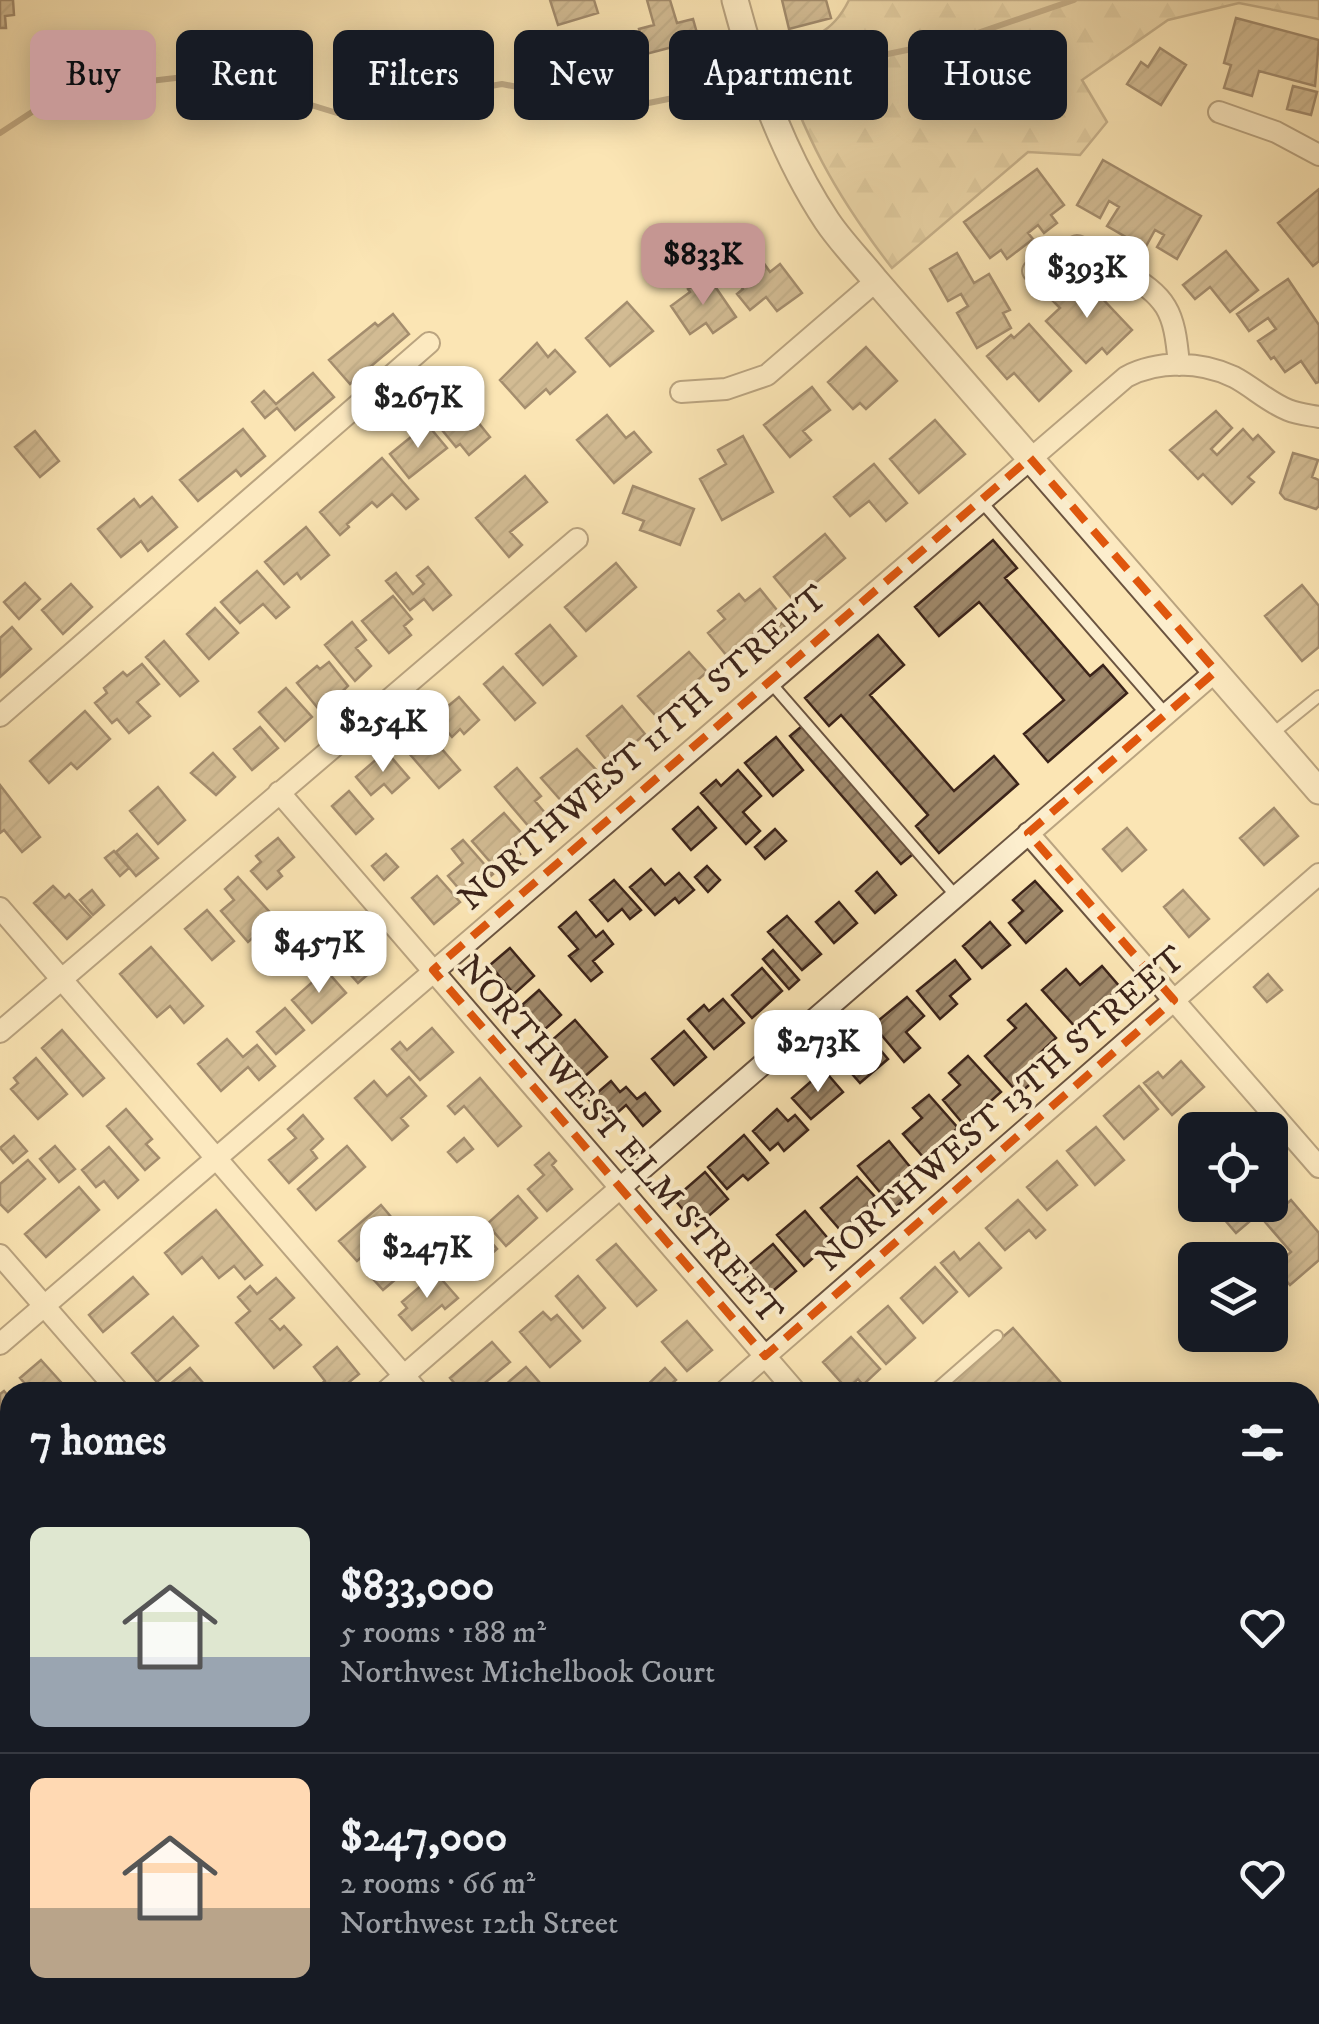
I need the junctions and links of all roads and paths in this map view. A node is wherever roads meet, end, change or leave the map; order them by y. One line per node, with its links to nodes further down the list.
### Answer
1 (735, 0): 5 (street)
2 (1219, 112): 3 (street)
3 (1319, 155)
4 (1034, 271): 7 (street)
5 (876, 281): 8 (street); 10 (street)
6 (429, 343): 17 (street)
7 (1179, 365): 9 (street, NORTHWEST 11TH STREET); 10 (street, NORTHWEST 11TH STREET)
8 (681, 392)
9 (1319, 417)
10 (1030, 458): 11 (street, NORTHWEST 11TH STREET); 13 (street)
11 (980, 500): 14 (street, NORTHWEST 11TH STREET); 16 (lane)
12 (577, 539): 20 (street)
13 (1216, 670): 16 (street); 18 (street)
14 (769, 681): 23 (lane); 25 (street, NORTHWEST 11TH STREET)
15 (1319, 696): 18 (lane)
16 (1166, 714): 21 (street)
17 (0, 716)
18 (1271, 735): 19 (street)
19 (1315, 778)
20 (278, 792): 25 (street, NORTHWEST ELM STREET); 26 (street)
21 (1028, 833): 23 (street); 27 (street)
22 (1319, 874): 27 (street, NORTHWEST 13TH STREET)
23 (956, 896): 31 (street)
24 (0, 908): 26 (street)
25 (433, 970): 29 (street, NORTHWEST 11TH STREET); 31 (street, NORTHWEST ELM STREET)
26 (61, 978): 28 (street); 29 (street)
27 (1174, 1000): 30 (street); 36 (street, NORTHWEST 13TH STREET)
28 (0, 1032)
29 (216, 1158): 33 (street, NORTHWEST 11TH STREET); 38 (street)
30 (1319, 1167)
31 (619, 1190): 36 (street, NORTHWEST ELM STREET); 39 (street)
32 (0, 1255): 33 (street)
33 (45, 1306): 35 (street, NORTHWEST 11TH STREET); 37 (street)
34 (996, 1336): 42 (lane)
35 (0, 1344)
36 (765, 1356): 40 (street, NORTHWEST 13TH STREET); 41 (street, NORTHWEST ELM STREET)
37 (110, 1382)
38 (409, 1382)
39 (413, 1382)
40 (735, 1382)
41 (787, 1382)
42 (945, 1382)

